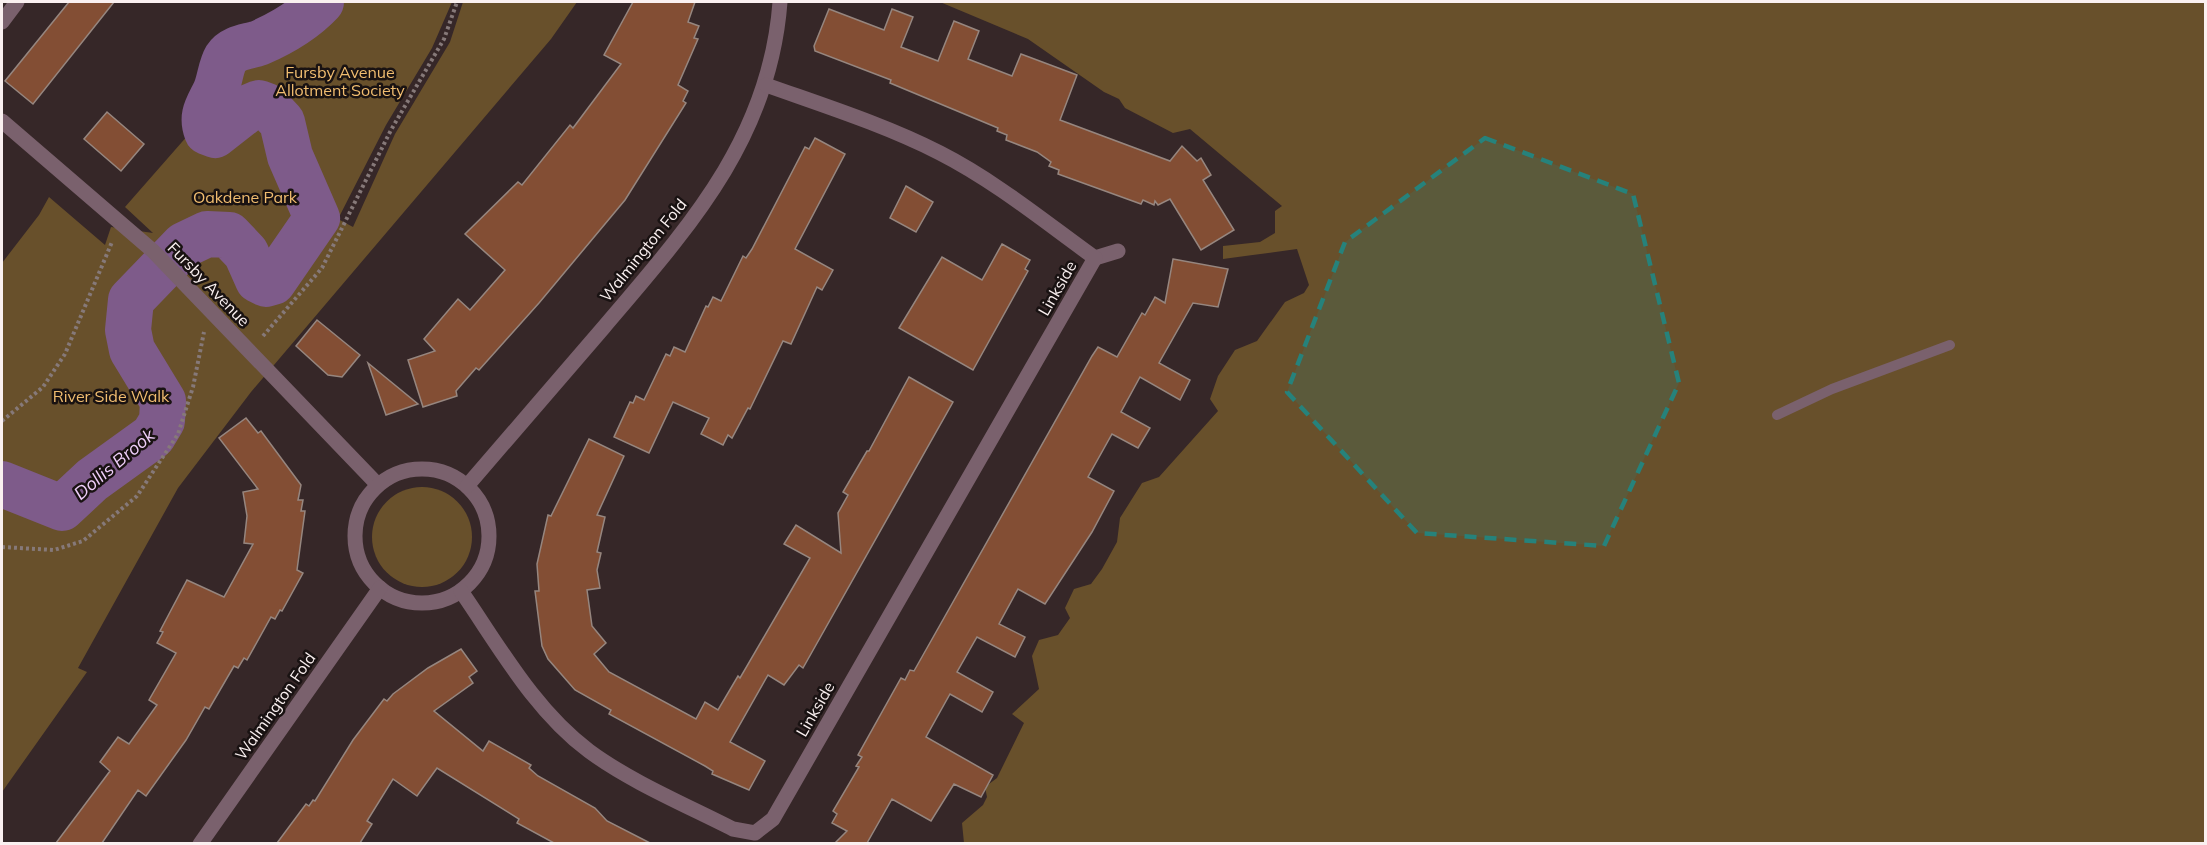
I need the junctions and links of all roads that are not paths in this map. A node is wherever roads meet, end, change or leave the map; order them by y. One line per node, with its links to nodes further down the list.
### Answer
1 (17, 2): 3 (street)
2 (780, 2): 4 (street, Walmington Fold)
3 (2, 22)
4 (766, 85): 7 (street, Linkside); 11 (street, Walmington Fold)
5 (2, 121): 10 (street, Fursby Avenue)
6 (1118, 251): 7 (street, Linkside)
7 (1095, 258): 13 (street, Linkside)
8 (1950, 345): 9 (lane)
9 (1777, 415)
10 (378, 485): 11 (street); 12 (street)
11 (467, 486): 13 (street)
12 (380, 588): 13 (street); 14 (street, Walmington Fold)
13 (461, 591)
14 (200, 843)

